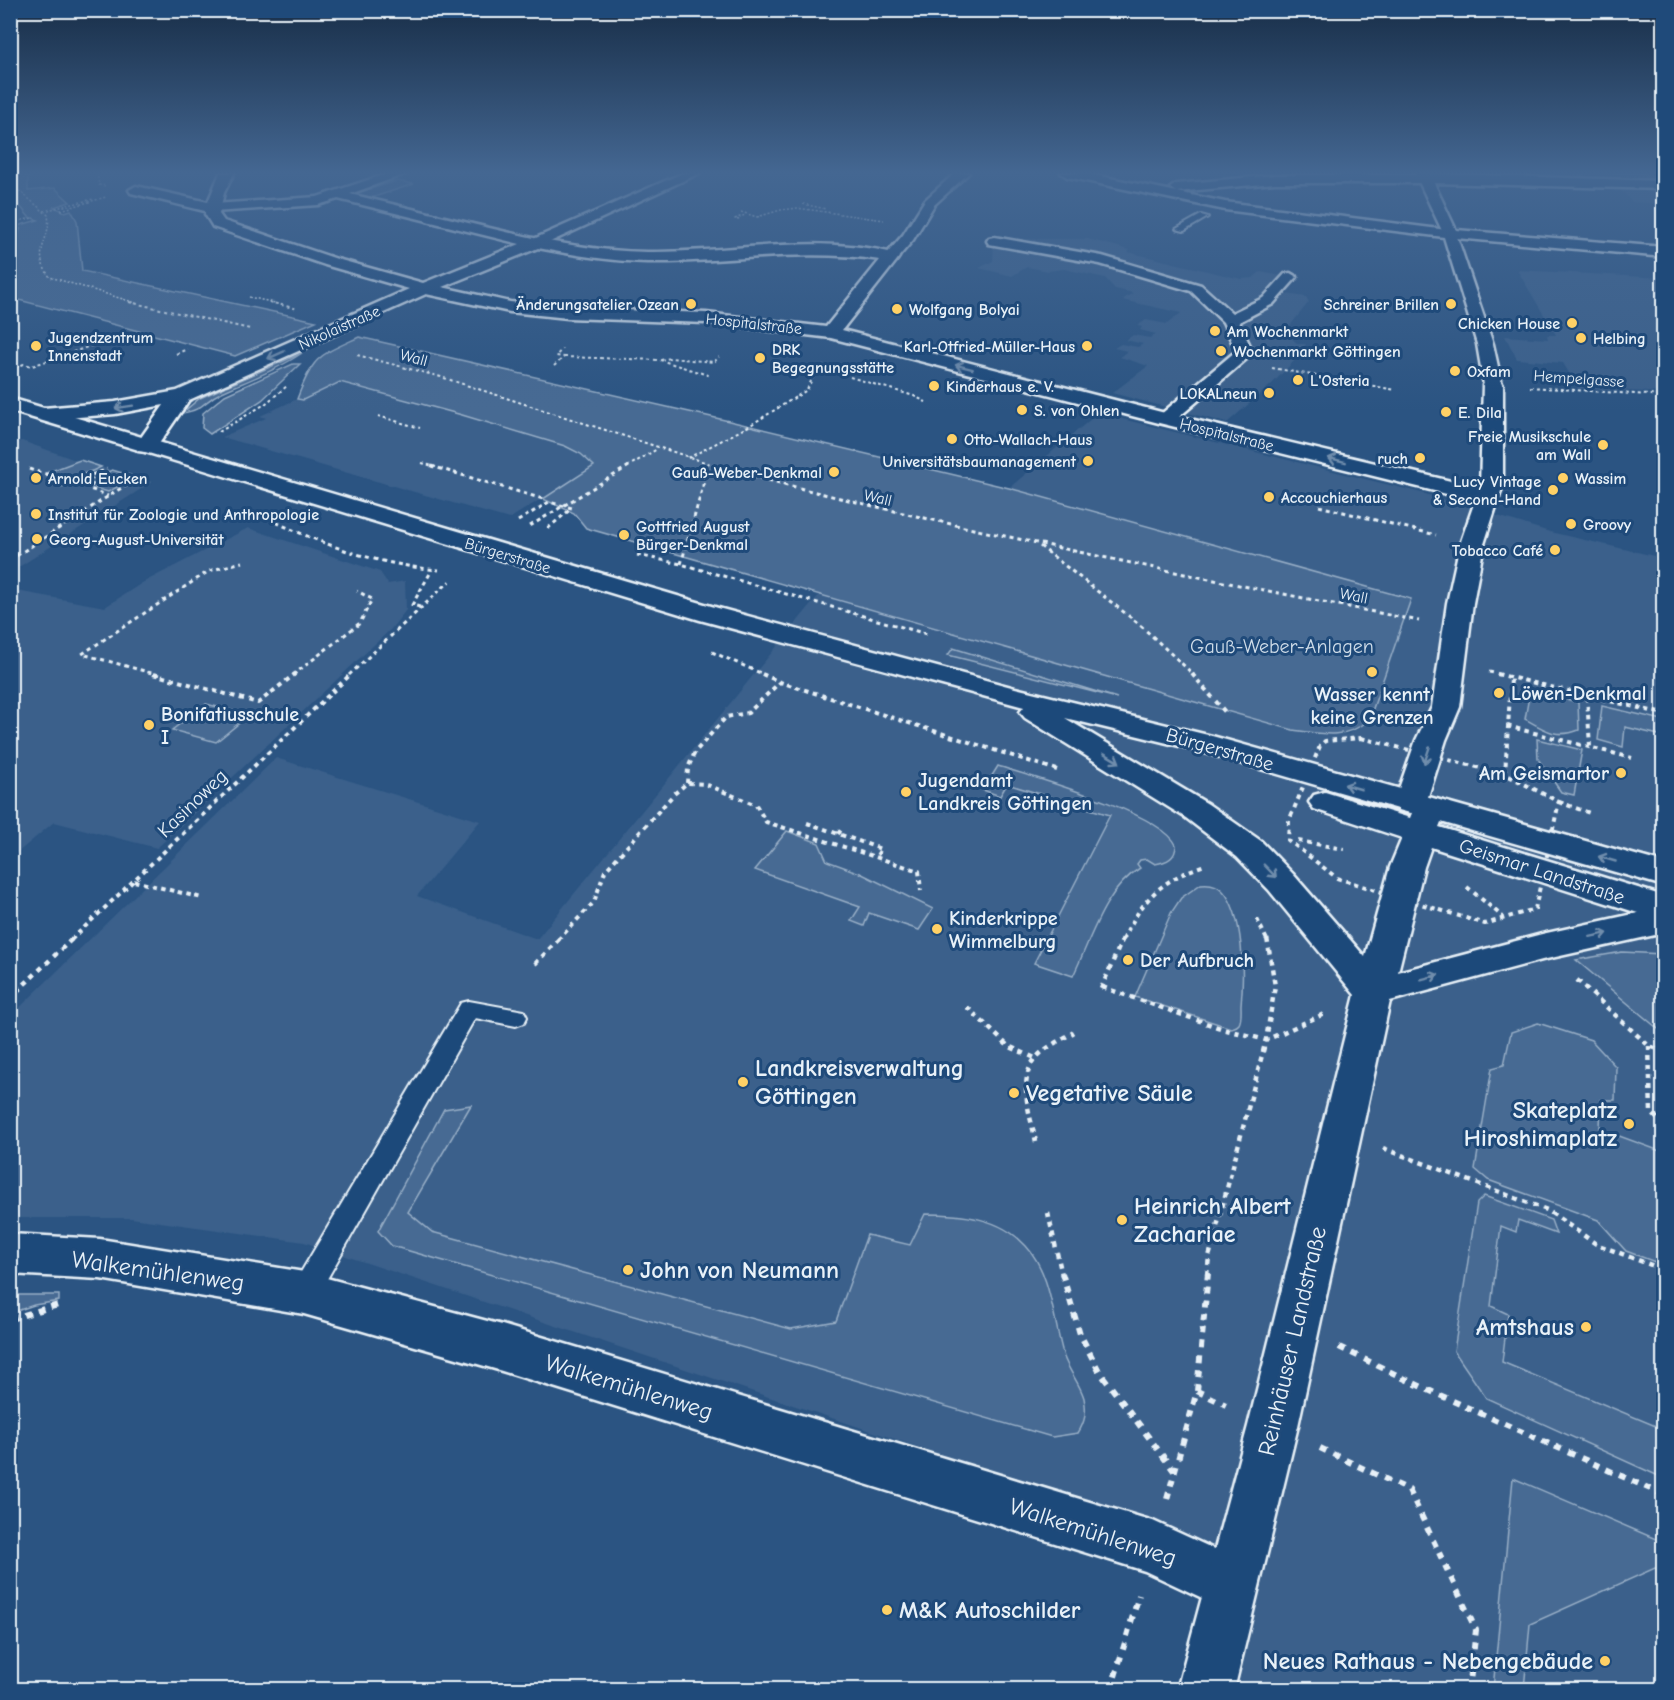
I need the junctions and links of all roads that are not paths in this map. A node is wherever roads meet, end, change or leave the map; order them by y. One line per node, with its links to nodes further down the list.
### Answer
1 (307, 252): 11 (street, Hospitalstraße)
2 (514, 252): 11 (street, Nikolaistraße)
3 (588, 252): 4 (street)
4 (748, 252)
5 (859, 252): 9 (street)
6 (895, 252): 9 (street)
7 (1058, 252): 12 (street)
8 (1456, 252): 14 (street)
9 (891, 257): 13 (street)
10 (1290, 277): 12 (street)
11 (426, 289): 13 (street, Hospitalstraße); 15 (street, Nikolaistraße, one-way to 15)
12 (1230, 320): 18 (street)
13 (831, 333): 18 (street, Hospitalstraße, one-way to 13)
14 (1493, 385): 20 (street, Reinhäuser Landstraße)
15 (182, 396): 17 (street, Nikolaistraße, one-way to 17); 19 (street, Nikolaistraße)
16 (10, 404): 17 (street, Bürgerstraße)
17 (44, 414): 19 (street, Bürgerstraße)
18 (1166, 419): 20 (street, Hospitalstraße, one-way to 18)
19 (146, 446): 21 (street, Bürgerstraße)
20 (1487, 497): 22 (street, Reinhäuser Landstraße)
21 (1008, 695): 22 (street, Bürgerstraße); 26 (street, one-way to 26)
22 (1415, 817): 23 (street, Geismar Landstraße, one-way to 22); 24 (street, Geismar Landstraße); 26 (street, Reinhäuser Landstraße)
23 (1664, 875)
24 (1664, 909)
25 (1664, 920): 26 (street, one-way to 25)
26 (1374, 992): 30 (street, Reinhäuser Landstraße)
27 (516, 1017): 29 (lane)
28 (10, 1254): 29 (street, Walkemühlenweg)
29 (304, 1293): 30 (street, Walkemühlenweg)
30 (1232, 1585): 31 (street, Reinhäuser Landstraße)
31 (1205, 1689)

